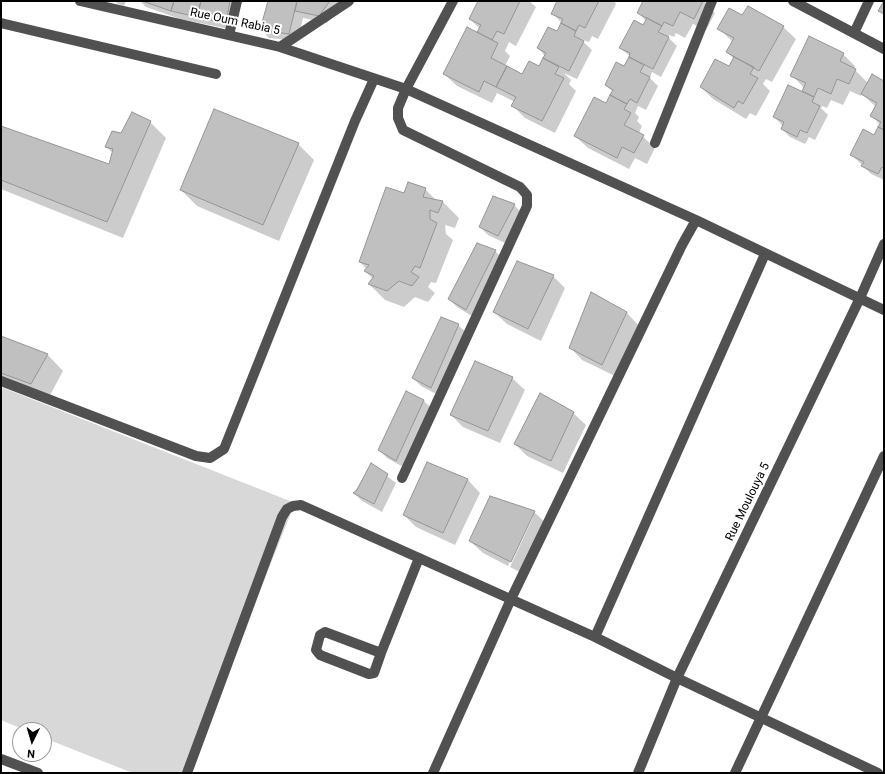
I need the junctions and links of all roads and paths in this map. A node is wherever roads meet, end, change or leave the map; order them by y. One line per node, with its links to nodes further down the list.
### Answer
1 (80, 1): 9 (street, Rue Oum Rabia 5)
2 (237, 1): 12 (street)
3 (349, 1): 8 (street, Rue Oum Rabia 5)
4 (453, 1): 17 (street)
5 (712, 1): 18 (street)
6 (793, 1): 11 (street)
7 (869, 1): 11 (street)
8 (339, 5): 13 (street, Rue Oum Rabia 5)
9 (121, 6): 12 (street, Rue Oum Rabia 5)
10 (1, 23): 15 (street)
11 (854, 33): 14 (street)
12 (229, 36): 13 (street, Rue Oum Rabia 5)
13 (280, 47): 16 (street)
14 (884, 49)
15 (216, 74)
16 (374, 79): 17 (street); 24 (street)
17 (406, 89): 19 (street); 26 (street)
18 (655, 143)
19 (696, 220): 21 (street); 28 (street)
20 (884, 244): 22 (street, Rue Moulouya 5)
21 (765, 254): 22 (street); 29 (street)
22 (860, 298): 23 (street); 31 (street, Rue Moulouya 5)
23 (884, 310)
24 (1, 381)
25 (884, 456): 32 (street)
26 (402, 478)
27 (418, 558): 28 (street); 30 (street); 35 (street)
28 (511, 599): 29 (street); 36 (street)
29 (595, 637): 31 (street)
30 (382, 654): 30 (street)
31 (677, 678): 32 (street); 37 (street, Rue Moulouya 5)
32 (760, 717): 38 (street); 39 (street)
33 (1, 759): 34 (street)
34 (38, 773)
35 (188, 773)
36 (433, 773)
37 (638, 773)
38 (735, 773)
39 (878, 773)

